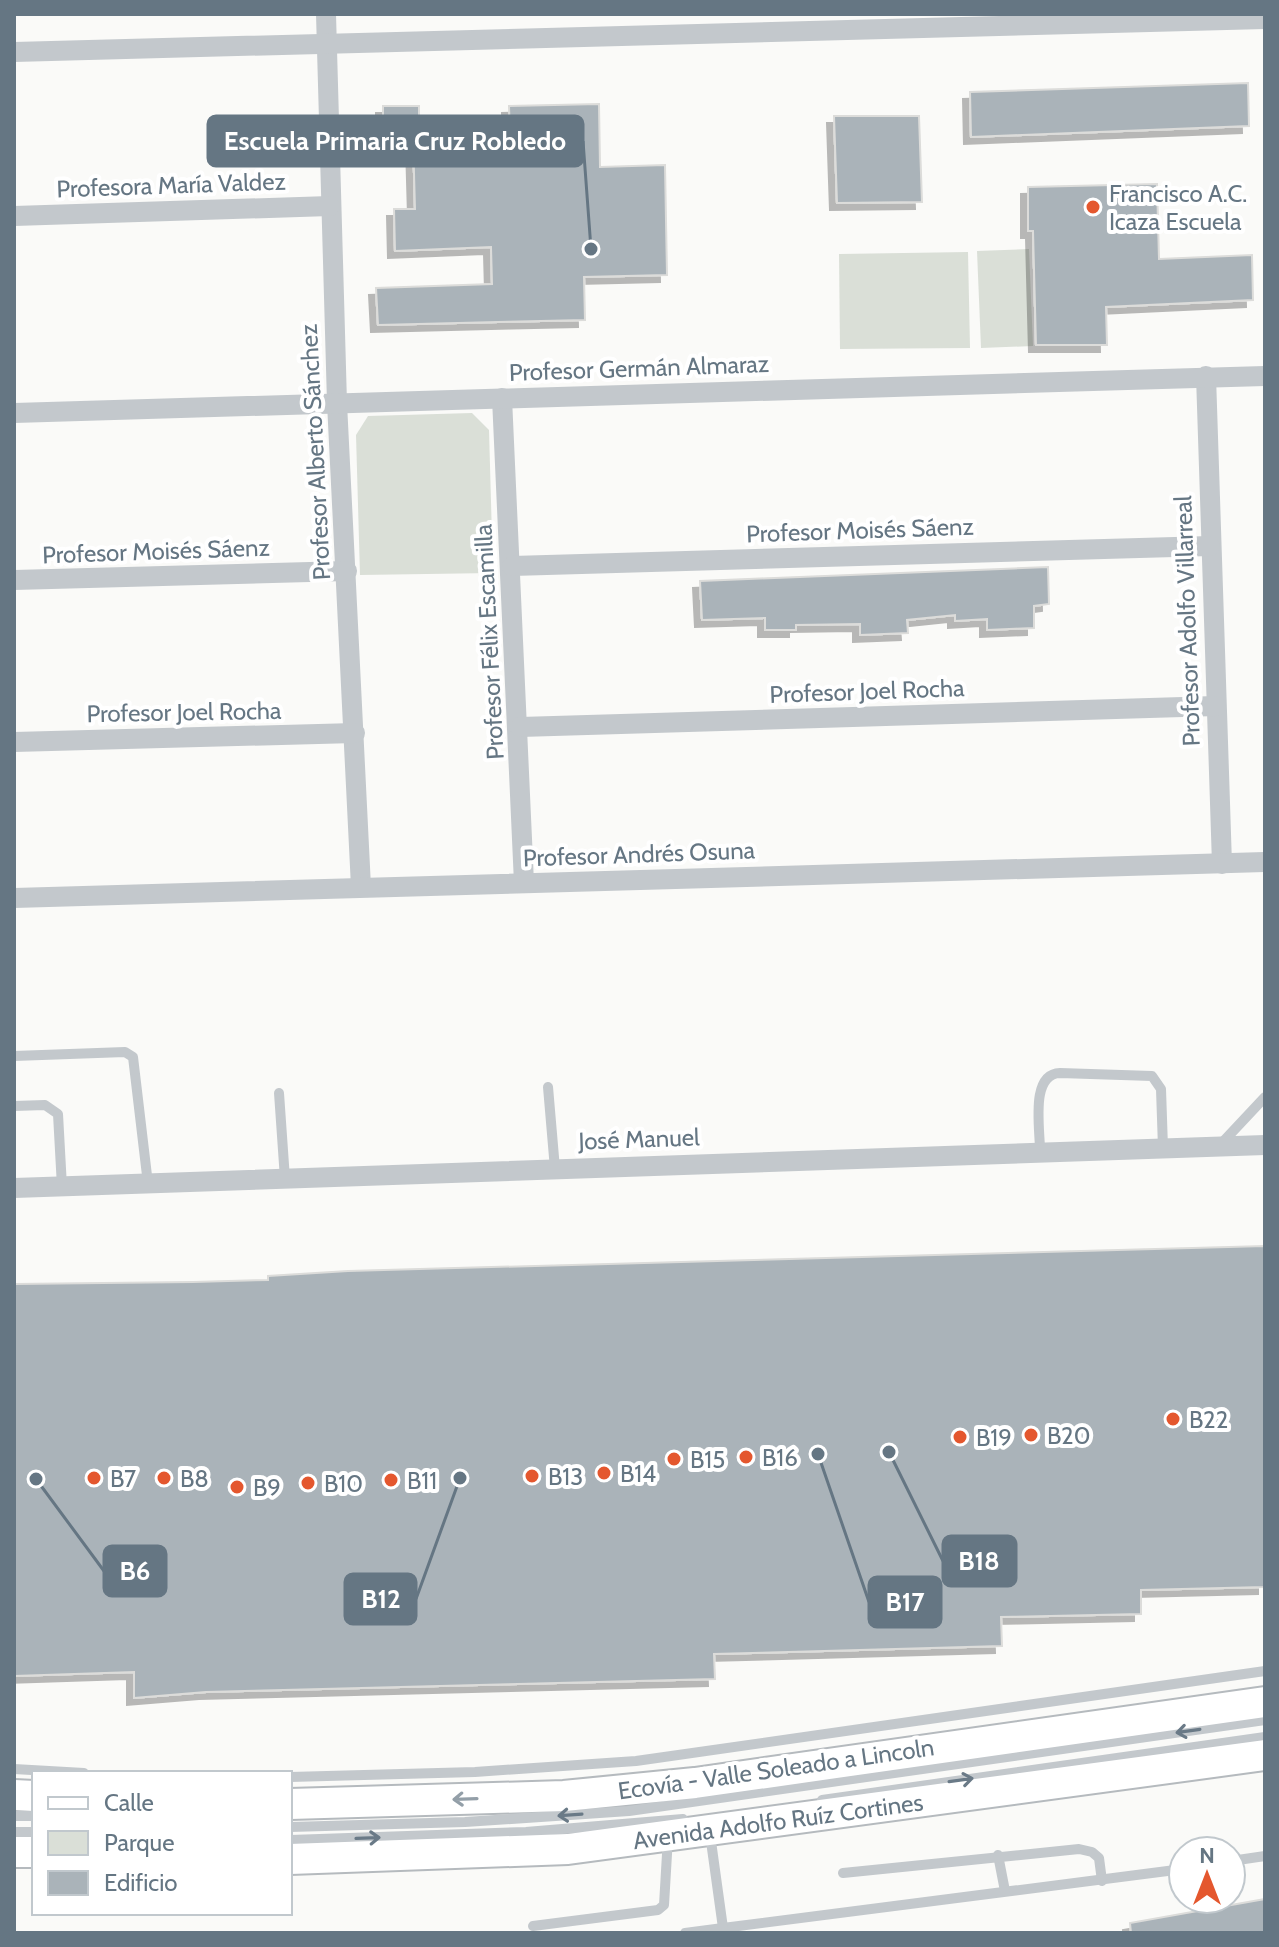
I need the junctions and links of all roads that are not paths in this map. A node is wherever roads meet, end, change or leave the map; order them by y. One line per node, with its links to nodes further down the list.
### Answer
1 (326, 14): 5 (street, Profesor Alberto Sánchez)
2 (1265, 19): 3 (street)
3 (931, 22): 4 (street)
4 (772, 24): 5 (street)
5 (327, 47): 6 (street); 7 (street, Profesor Alberto Sánchez)
6 (14, 52)
7 (330, 206): 8 (street, Profesora María Valdez); 12 (street, Profesor Alberto Sánchez)
8 (14, 216)
9 (1206, 376): 10 (street, Profesor Germán Almaraz); 11 (street, Profesor Germán Almaraz); 14 (street, Profesor Adolfo Villarreal)
10 (1265, 376)
11 (502, 398): 12 (street, Profesor Germán Almaraz); 15 (street, Profesor Félix Escamilla)
12 (337, 403): 13 (street, Profesor Germán Almaraz); 16 (street, Profesor Alberto Sánchez)
13 (14, 413)
14 (1210, 546): 15 (street, Profesor Moisés Sáenz); 18 (street, Profesor Adolfo Villarreal)
15 (512, 566): 19 (street, Profesor Félix Escamilla)
16 (347, 571): 17 (street, Profesor Moisés Sáenz); 20 (street, Profesor Alberto Sánchez)
17 (14, 580)
18 (1216, 706): 19 (street, Profesor Joel Rocha); 23 (street, Profesor Adolfo Villarreal)
19 (520, 727): 24 (street, Profesor Félix Escamilla)
20 (355, 733): 21 (street, Profesor Joel Rocha); 25 (street, Profesor Alberto Sánchez)
21 (14, 742)
22 (1265, 862): 23 (street, Profesor Andrés Osuna)
23 (1222, 864): 24 (street, Profesor Andrés Osuna)
24 (524, 883): 25 (street, Profesor Andrés Osuna)
25 (361, 887): 26 (street, Profesor Andrés Osuna)
26 (14, 898)
27 (14, 1056): 38 (lane)
28 (548, 1087): 36 (lane)
29 (279, 1093): 37 (lane)
30 (1265, 1097): 33 (lane)
31 (14, 1106): 39 (lane)
32 (1265, 1145): 33 (street, José Manuel)
33 (1219, 1146): 34 (street, José Manuel)
34 (1163, 1148): 35 (street, José Manuel); 35 (lane)
35 (1040, 1151): 36 (street, José Manuel)
36 (555, 1169): 37 (street, José Manuel)
37 (285, 1179): 38 (street, José Manuel)
38 (148, 1184): 39 (street, José Manuel)
39 (62, 1187): 40 (street, José Manuel)
40 (14, 1188)
41 (1265, 1671): 48 (lane)
42 (1265, 1702): 50 (main road, Avenida Adolfo Ruíz Cortines, one-way to 50)
43 (1265, 1720): 51 (lane, Ecovía - Valle Soleado a Lincoln, one-way to 51)
44 (1265, 1737): 49 (lane, one-way to 44)
45 (1265, 1755): 52 (main road, Avenida Adolfo Ruíz Cortines)
46 (14, 1769): 47 (lane)
47 (49, 1771)
48 (292, 1777)
49 (814, 1801)
50 (292, 1804)
51 (292, 1827)
52 (689, 1828): 53 (lane, one-way to 52); 55 (main road, Avenida Adolfo Ruíz Cortines); 60 (lane); 61 (lane)
53 (292, 1840)
54 (998, 1855): 57 (lane); 58 (lane); 59 (lane)
55 (292, 1859)
56 (1167, 1871): 58 (lane)
57 (843, 1873)
58 (1102, 1881): 59 (lane)
59 (1005, 1891): 61 (lane)
60 (533, 1926)
61 (723, 1928): 62 (lane)
62 (685, 1933)

